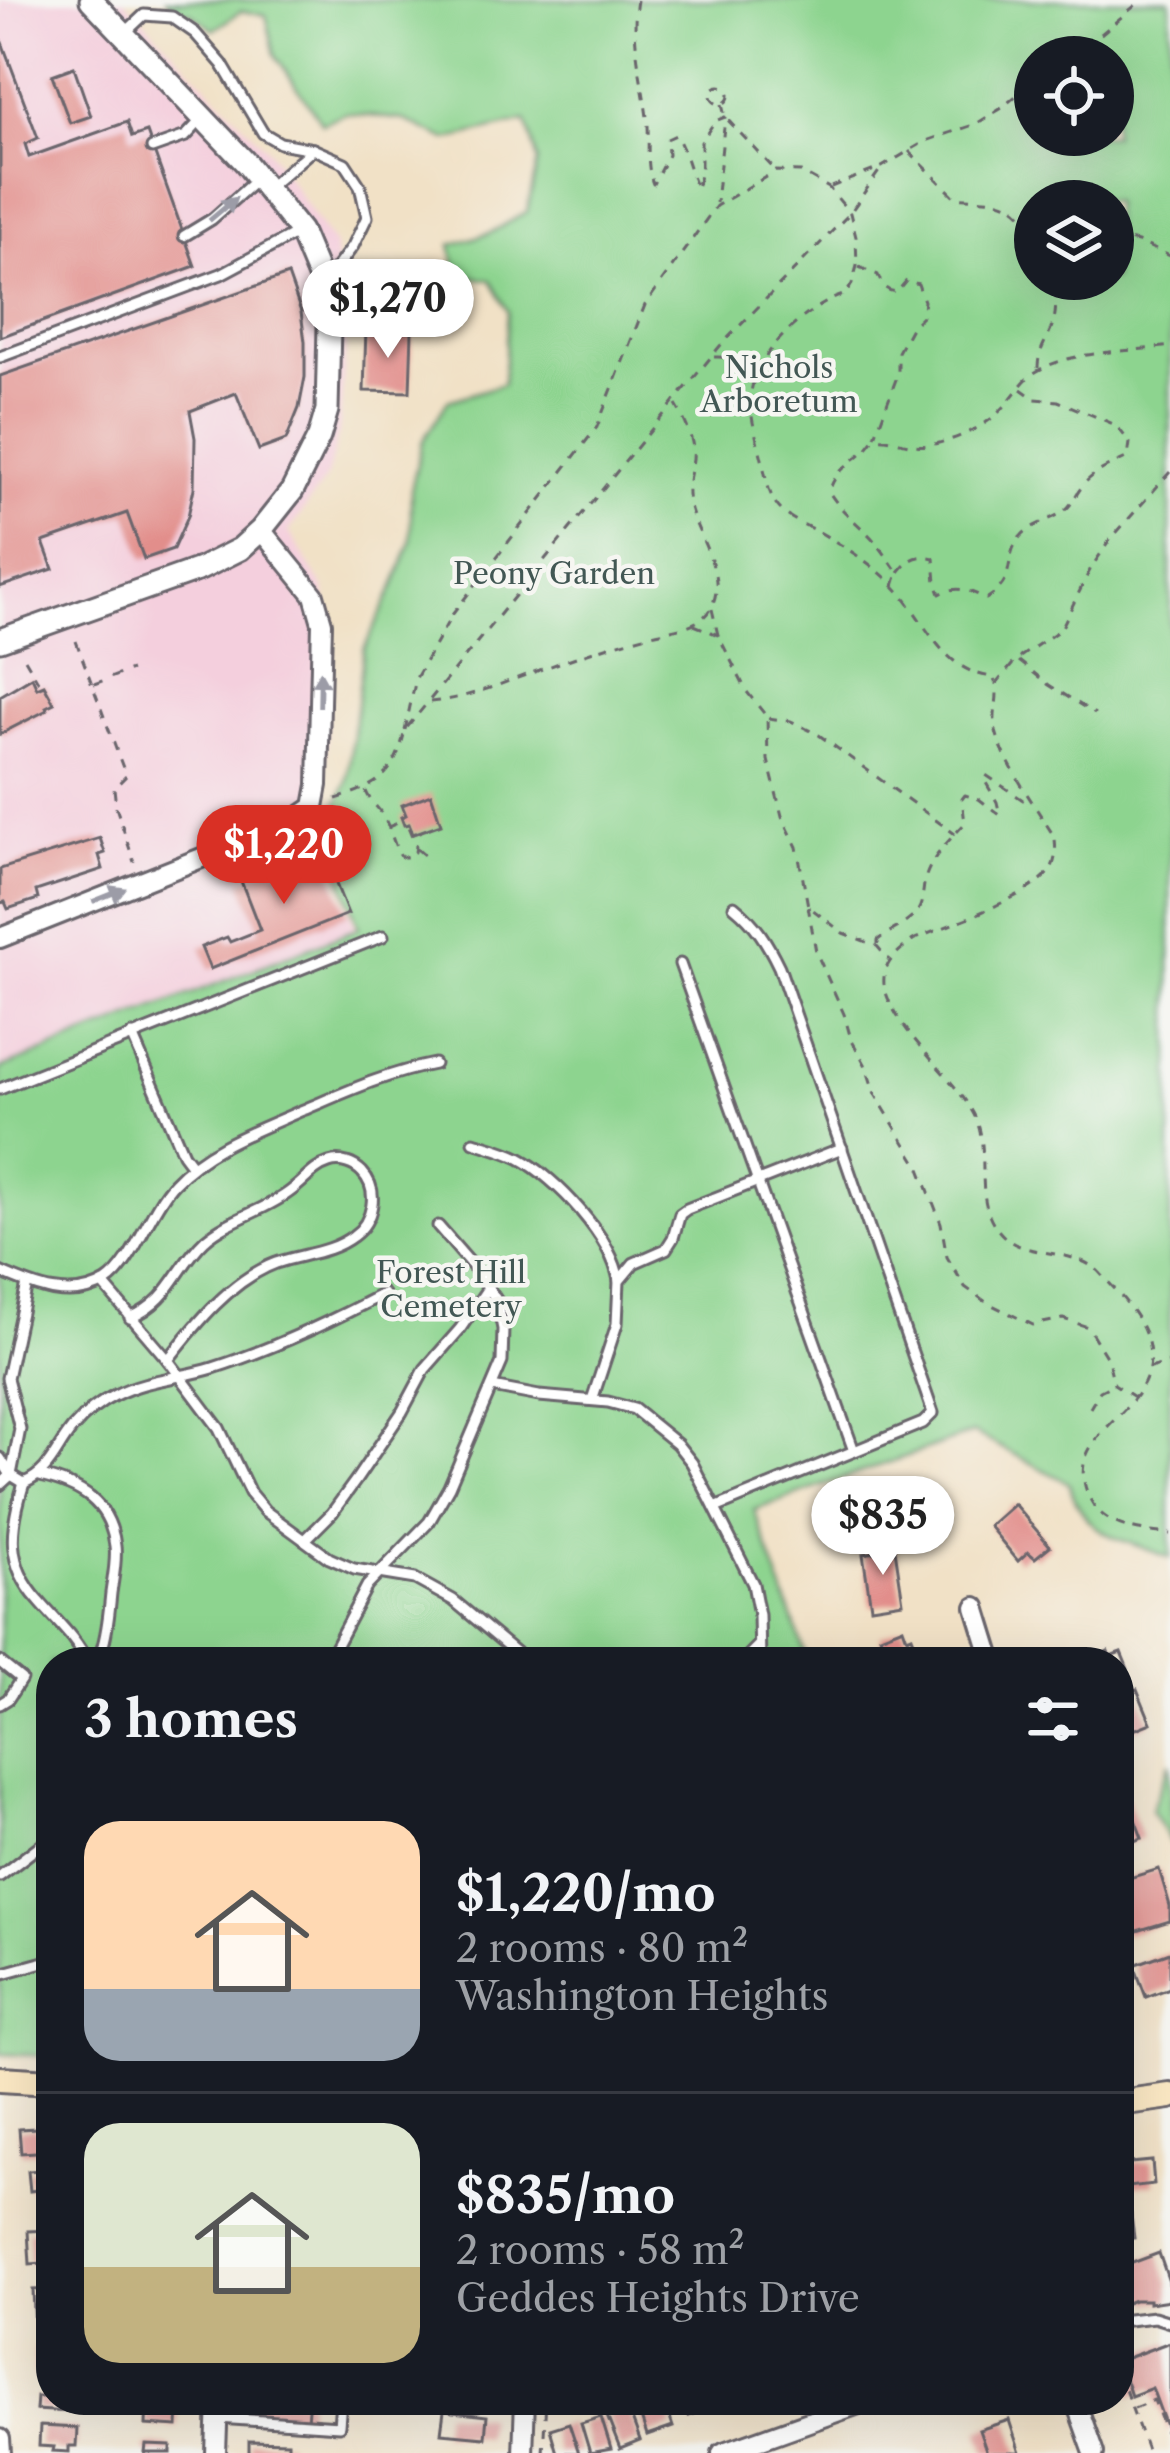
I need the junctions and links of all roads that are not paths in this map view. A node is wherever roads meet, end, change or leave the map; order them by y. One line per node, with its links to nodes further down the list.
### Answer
1 (91, 0): 2 (street)
2 (124, 34): 3 (street); 5 (lane)
3 (204, 118): 4 (lane); 6 (street)
4 (152, 148)
5 (313, 149): 6 (lane); 9 (lane)
6 (263, 183): 7 (street); 8 (lane, one-way to 6)
7 (300, 231): 9 (street); 10 (lane)
8 (184, 236)
9 (323, 286): 11 (street)
10 (0, 356)
11 (261, 530): 12 (street); 15 (street, one-way to 11)
12 (0, 640)
13 (734, 906): 21 (lane)
14 (383, 935): 17 (lane)
15 (0, 938)
16 (680, 964): 23 (lane)
17 (132, 1035): 19 (lane); 22 (lane)
18 (434, 1064): 22 (lane)
19 (0, 1089)
20 (474, 1142): 26 (lane)
21 (842, 1148): 23 (lane); 38 (lane)
22 (192, 1166): 28 (lane)
23 (758, 1181): 26 (lane); 38 (lane)
24 (438, 1226): 29 (lane)
25 (0, 1272): 27 (lane)
26 (619, 1281): 36 (lane)
27 (27, 1284): 28 (lane); 37 (lane)
28 (103, 1284): 31 (lane)
29 (488, 1288): 34 (lane); 45 (lane)
30 (383, 1294): 33 (lane)
31 (130, 1318): 32 (lane); 32 (lane)
32 (168, 1360): 33 (lane)
33 (180, 1376): 41 (lane); 45 (lane)
34 (492, 1387): 36 (lane); 46 (lane)
35 (0, 1393): 37 (lane)
36 (592, 1400): 44 (lane)
37 (13, 1406): 40 (lane)
38 (854, 1451): 44 (lane)
39 (0, 1458): 40 (lane)
40 (11, 1474): 42 (lane); 43 (lane)
41 (40, 1476): 42 (lane); 50 (lane)
42 (24, 1483): 49 (lane)
43 (0, 1485)
44 (715, 1508): 48 (lane)
45 (305, 1540): 46 (lane)
46 (381, 1573): 51 (lane); 52 (lane)
47 (976, 1607): 53 (street)
48 (758, 1646)
49 (77, 1647)
50 (102, 1647)
51 (335, 1647)
52 (508, 1647)
53 (988, 1647)
54 (0, 1662): 55 (lane)
55 (0, 1705)
56 (36, 1848): 57 (lane)
57 (0, 1876)
58 (36, 1964): 59 (lane)
59 (0, 1974)
60 (0, 2080): 61 (main road)
61 (36, 2081)
62 (1170, 2096): 63 (main road)
63 (1134, 2097)
64 (1134, 2319): 65 (lane)
65 (1170, 2322)
66 (218, 2415): 74 (street)
67 (261, 2415): 68 (lane)
68 (340, 2415)
69 (524, 2415): 75 (street)
70 (828, 2415): 76 (street)
71 (1080, 2415): 77 (street)
72 (0, 2440): 73 (street)
73 (1, 2453)
74 (216, 2453)
75 (523, 2453)
76 (722, 2453)
77 (1094, 2453)

